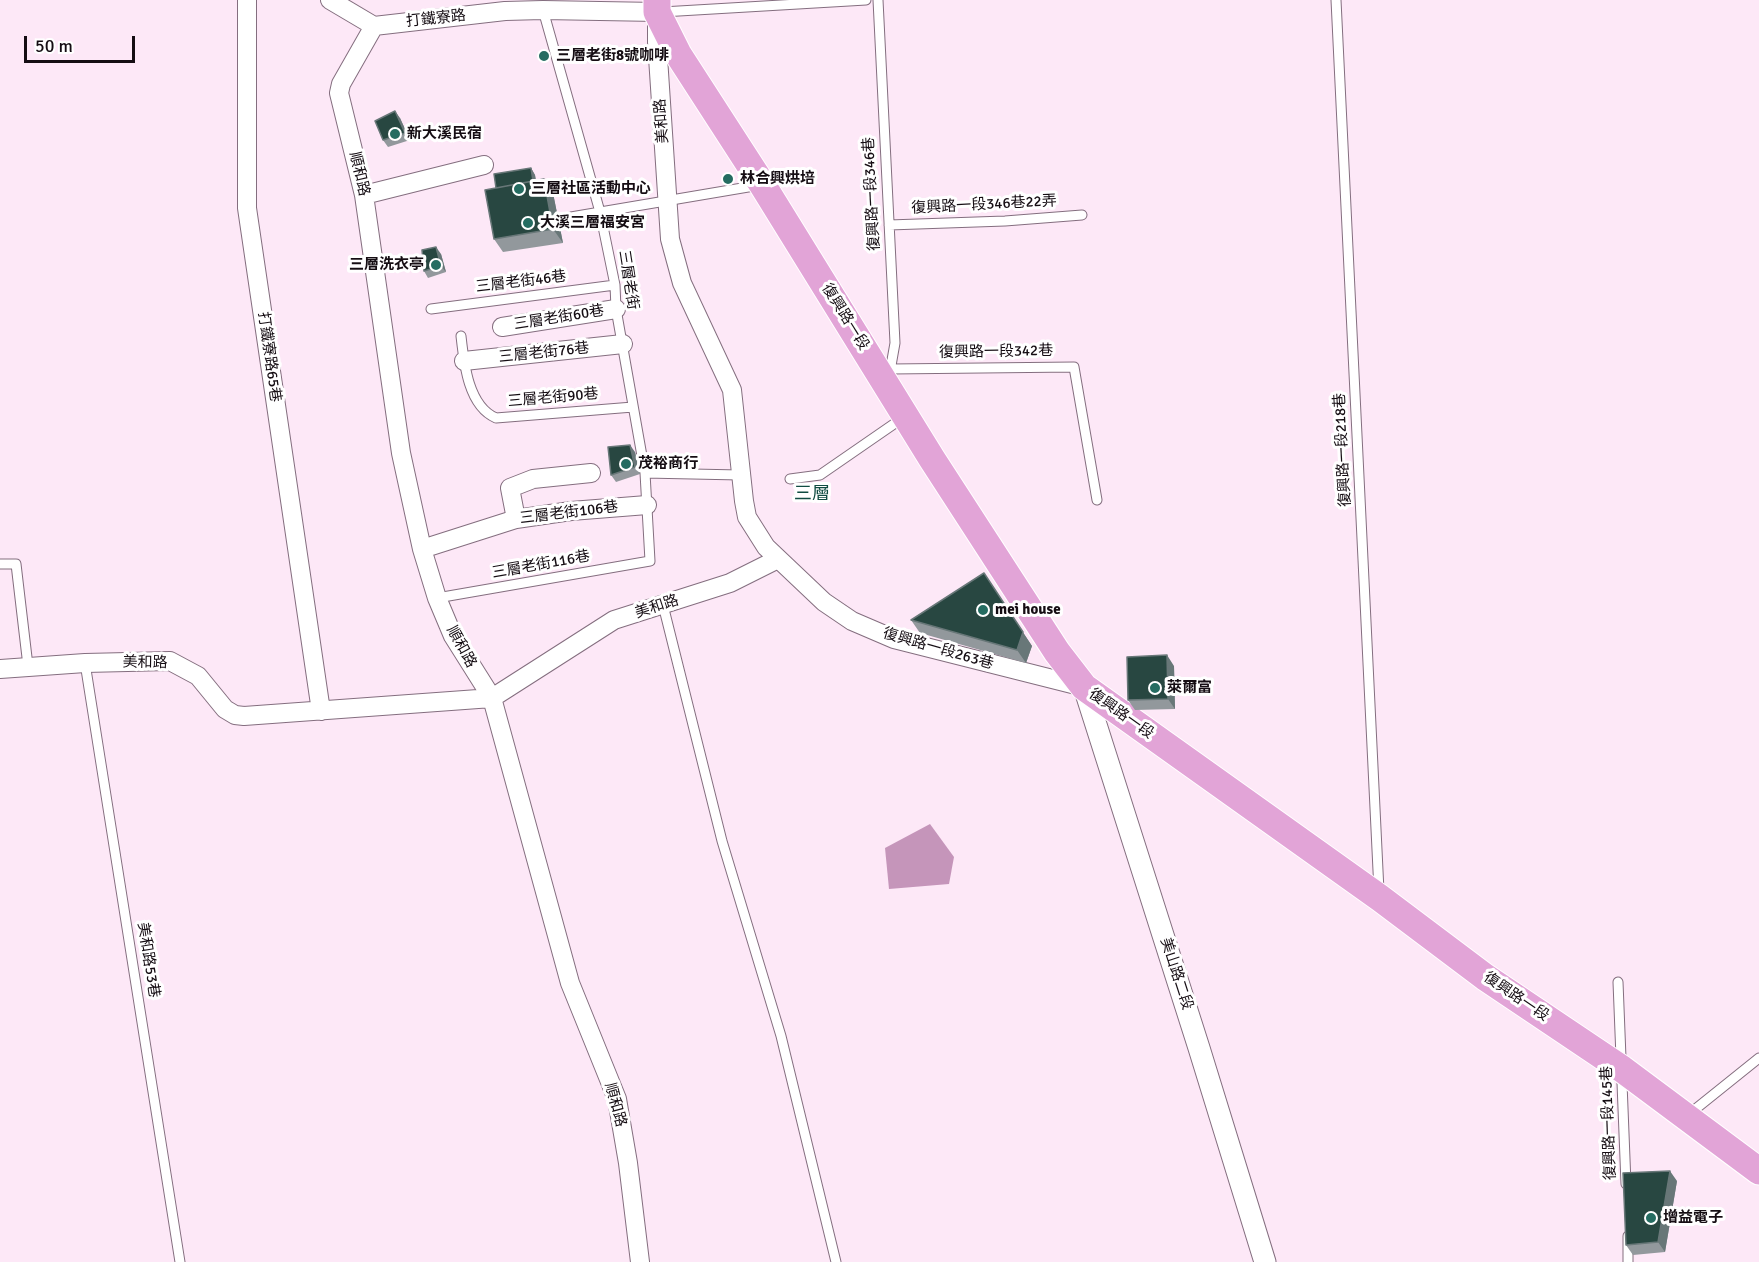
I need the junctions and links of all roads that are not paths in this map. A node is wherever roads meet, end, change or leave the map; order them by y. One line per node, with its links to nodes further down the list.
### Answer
1 (247, 0): 45 (street, 打鐵寮路65巷)
2 (330, 0): 8 (street)
3 (866, 0): 6 (lane)
4 (878, 0): 16 (lane, 復興路一段346巷)
5 (1336, 0): 46 (lane, 復興路一段218巷)
6 (657, 6): 7 (street, 打鐵寮路); 10 (main road, 復興路一段); 12 (street, 美和路)
7 (543, 10): 8 (street, 打鐵寮路); 13 (lane, 三層老街)
8 (374, 26): 11 (street, 順和路)
9 (484, 165): 11 (street)
10 (762, 184): 12 (lane); 24 (main road, 復興路一段)
11 (364, 195): 34 (street, 順和路)
12 (667, 200): 13 (lane); 29 (street, 美和路)
13 (600, 212): 15 (lane); 17 (lane, 三層老街)
14 (1082, 215): 16 (lane, 復興路一段346巷22弄)
15 (565, 219)
16 (889, 225): 24 (lane, 復興路一段346巷)
17 (615, 285): 18 (lane, 三層老街46巷); 19 (lane, 三層老街)
18 (431, 309)
19 (616, 309): 20 (street, 三層老街60巷); 22 (lane, 三層老街)
20 (502, 327)
21 (461, 336): 23 (lane, 三層老街90巷)
22 (623, 344): 23 (street, 三層老街76巷); 25 (lane, 三層老街)
23 (464, 361): 25 (lane, 三層老街90巷)
24 (889, 377): 26 (main road, 復興路一段); 31 (lane, 復興路一段342巷)
25 (633, 407): 28 (lane, 三層老街)
26 (906, 416): 30 (lane); 43 (main road, 復興路一段)
27 (591, 473): 33 (street)
28 (645, 473): 29 (lane); 32 (lane, 三層老街)
29 (740, 475): 35 (street, 美和路)
30 (790, 479)
31 (1097, 500)
32 (647, 505): 33 (street, 三層老街106巷); 36 (lane, 三層老街)
33 (516, 519): 34 (street, 三層老街106巷)
34 (422, 549): 38 (street, 順和路)
35 (778, 559): 39 (street, 美和路); 43 (street, 復興路一段263巷)
36 (650, 561): 38 (lane, 三層老街116巷)
37 (0, 564): 41 (lane)
38 (437, 598): 44 (street, 順和路)
39 (663, 605): 44 (street, 美和路); 56 (lane)
40 (85, 663): 41 (street, 美和路); 45 (street, 美和路); 54 (lane, 美和路53巷)
41 (28, 666): 42 (street, 美和路)
42 (0, 669)
43 (1084, 687): 46 (main road, 復興路一段); 57 (street, 美山路二段)
44 (492, 698): 45 (street, 美和路); 55 (street, 順和路)
45 (321, 711)
46 (1380, 898): 49 (main road, 復興路一段)
47 (1618, 982): 49 (lane, 復興路一段145巷)
48 (1759, 1058): 50 (lane)
49 (1622, 1069): 50 (main road, 復興路一段); 52 (lane, 復興路一段145巷)
50 (1687, 1117): 51 (main road, 復興路一段)
51 (1759, 1172)
52 (1626, 1194)
53 (1627, 1228): 58 (lane)
54 (180, 1262)
55 (640, 1262)
56 (836, 1262)
57 (1265, 1262)
58 (1629, 1262)

